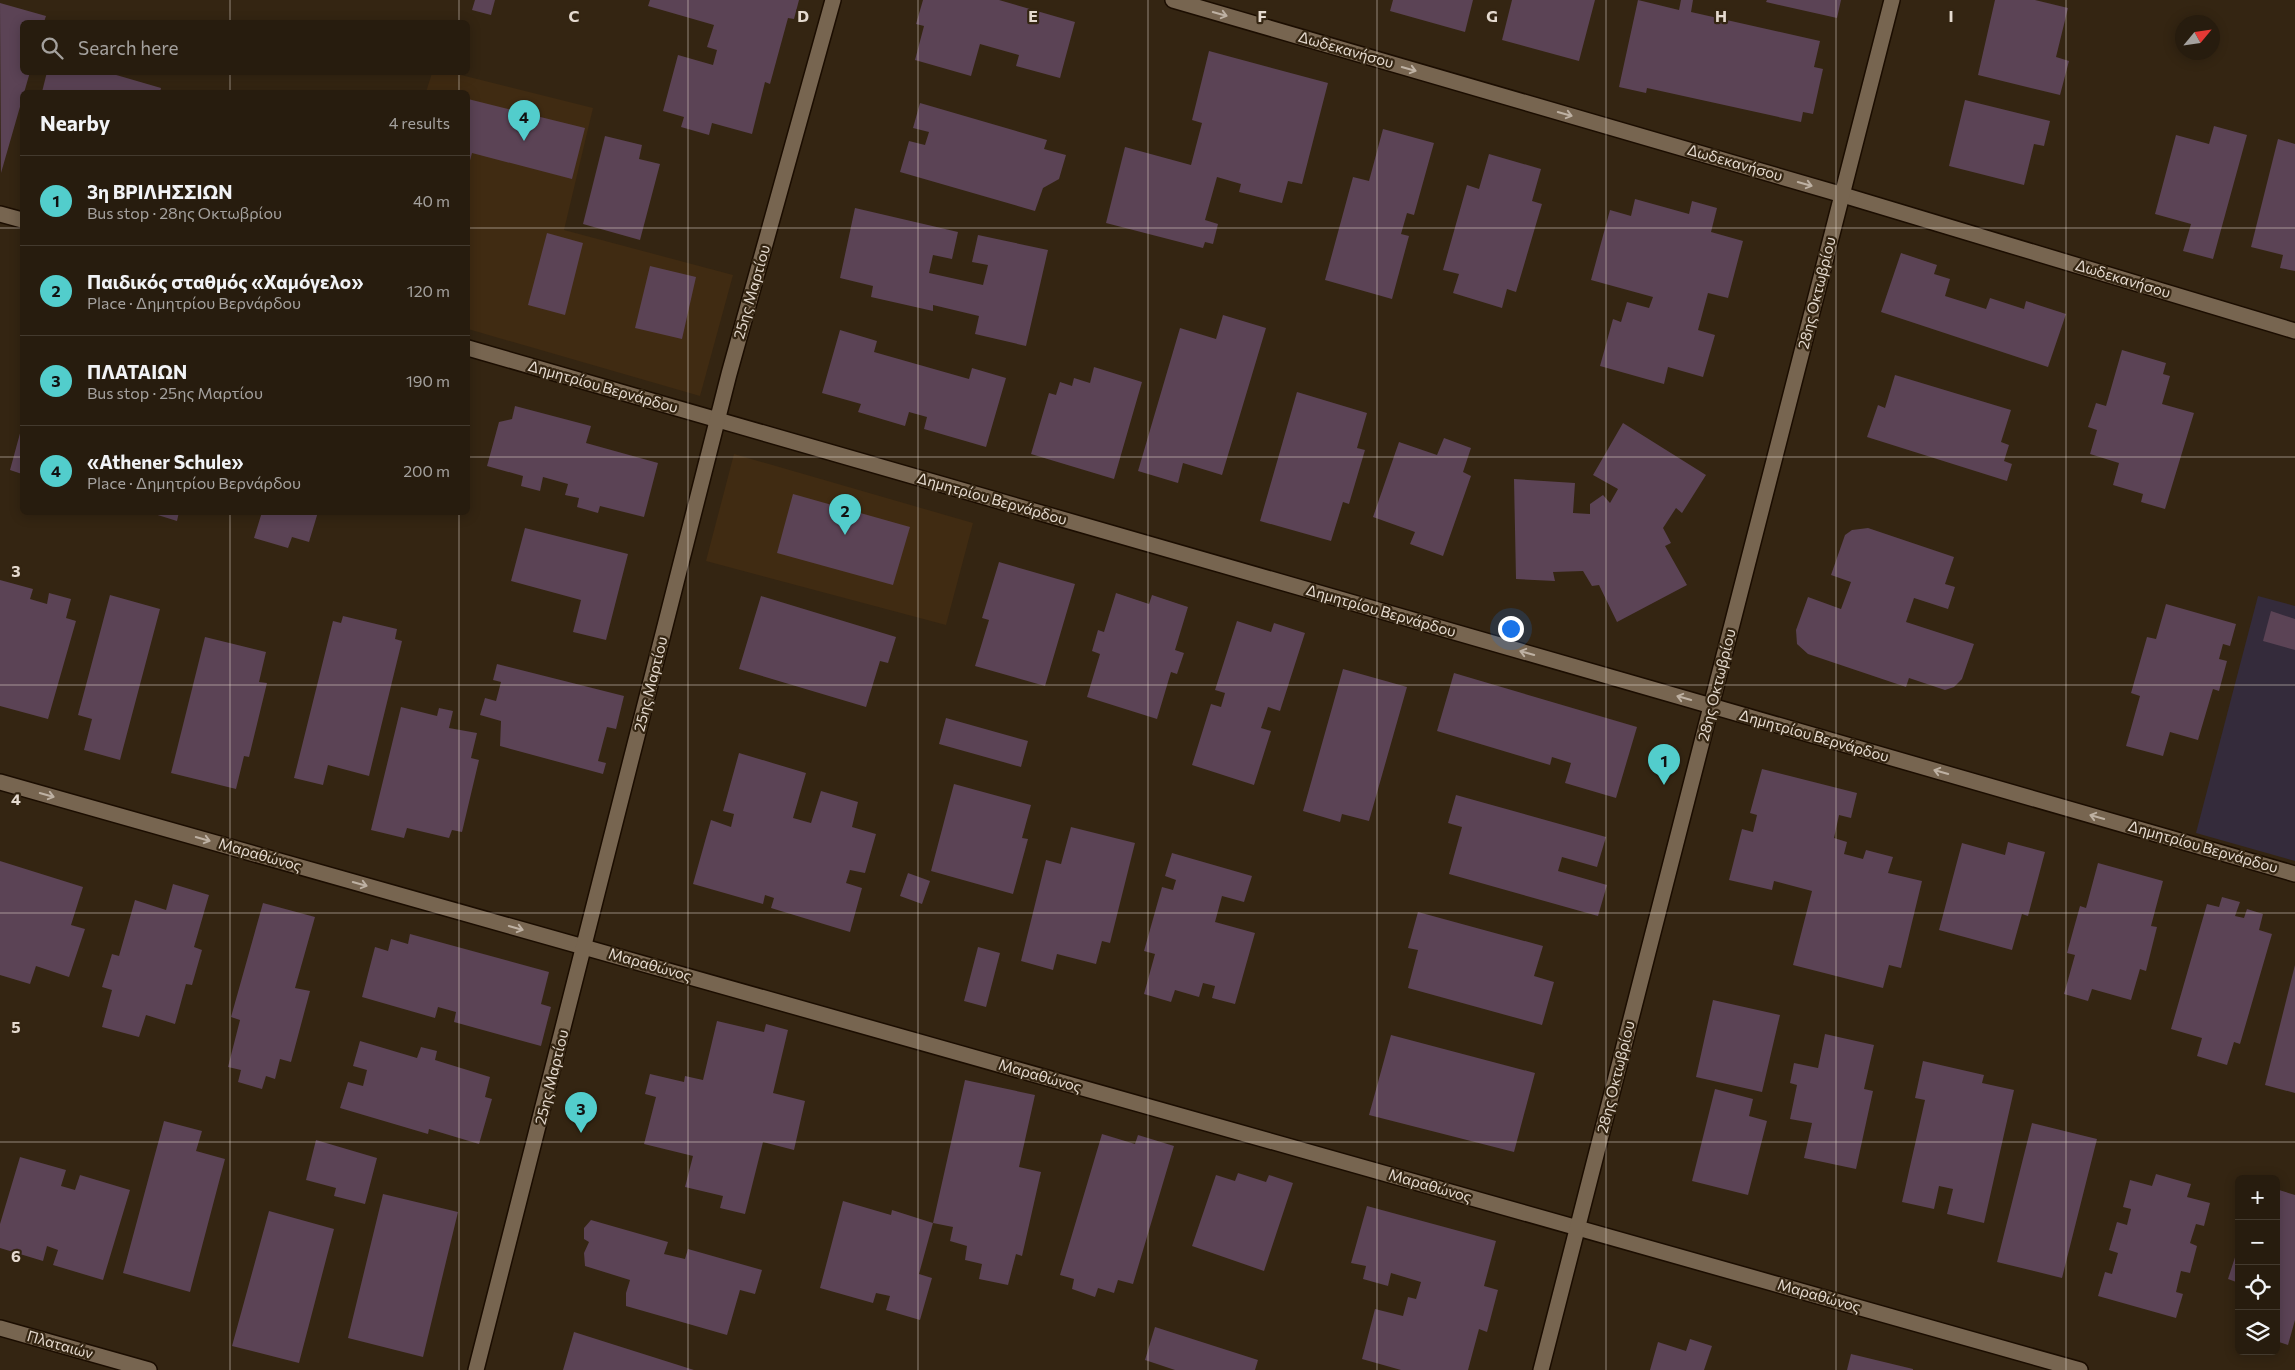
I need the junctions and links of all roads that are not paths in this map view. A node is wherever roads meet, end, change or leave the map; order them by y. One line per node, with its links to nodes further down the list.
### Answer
1 (833, 0): 9 (street, 25ης Μαρτίου)
2 (1173, 0): 4 (street, Δωδεκανήσου, one-way to 4)
3 (1892, 0): 4 (street, 28ης Οκτωβρίου)
4 (1842, 195): 7 (street, Δωδεκανήσου); 10 (street, 28ης Οκτωβρίου)
5 (0, 214): 6 (street)
6 (20, 219)
7 (2295, 331)
8 (470, 349): 9 (street, Δημητρίου Βερνάρδου)
9 (717, 420): 10 (street, Δημητρίου Βερνάρδου, one-way to 9); 13 (street, 25ης Μαρτίου)
10 (1711, 706): 12 (street, Δημητρίου Βερνάρδου, one-way to 10); 14 (street, 28ης Οκτωβρίου)
11 (0, 782): 13 (street, Μαραθώνος, one-way to 13)
12 (2295, 874)
13 (585, 947): 14 (street, Μαραθώνος); 17 (street, 25ης Μαρτίου)
14 (1577, 1228): 18 (street, 28ης Οκτωβρίου); 19 (street, Μαραθώνος)
15 (0, 1328): 16 (street, Πλαταιών)
16 (149, 1370)
17 (476, 1370)
18 (1540, 1370)
19 (2080, 1370)

